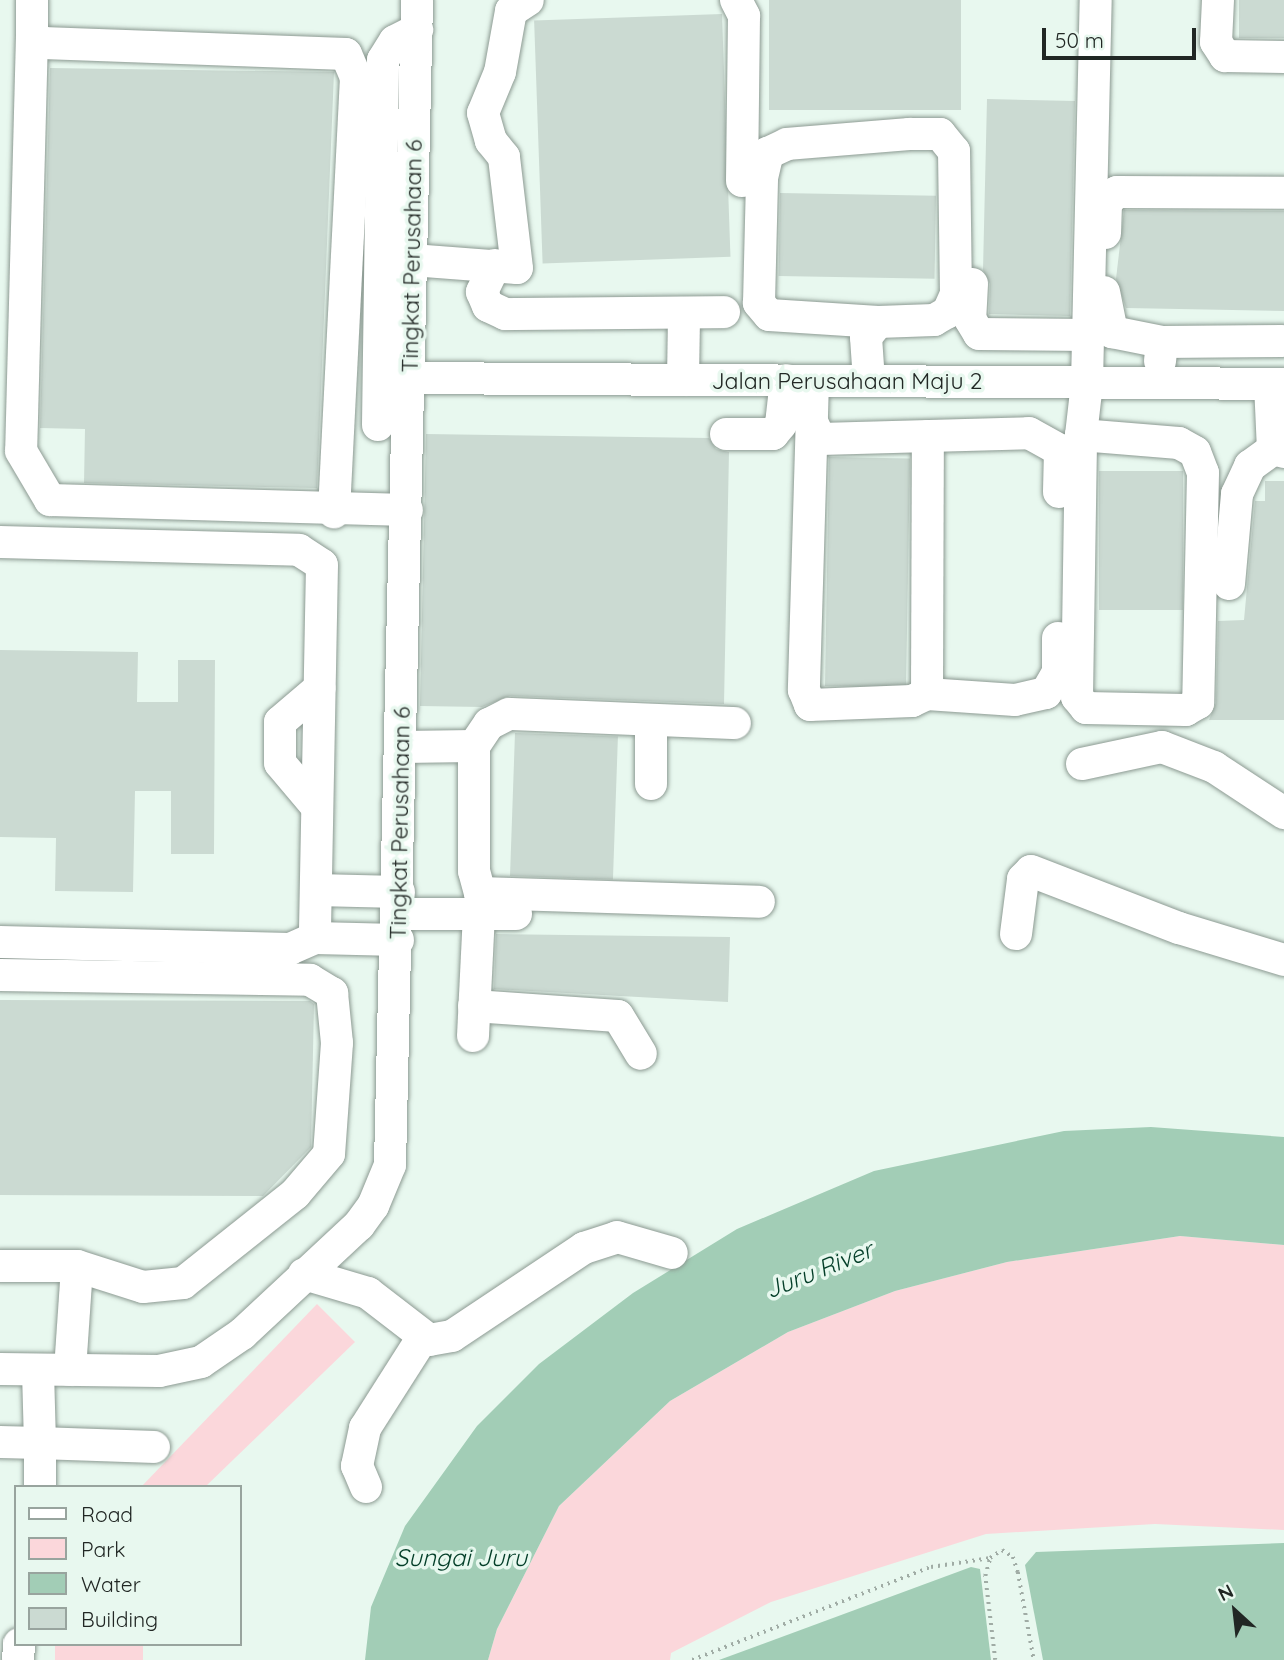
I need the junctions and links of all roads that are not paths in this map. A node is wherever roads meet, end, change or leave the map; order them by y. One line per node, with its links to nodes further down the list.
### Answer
1 (32, 0): 7 (street)
2 (528, 0): 12 (street)
3 (736, 0): 9 (street)
4 (1097, 0): 17 (street)
5 (1218, 0): 8 (street)
6 (417, 15): 11 (street, Tingkat Perusahaan 6); 28 (street)
7 (32, 36): 34 (street); 34 (street)
8 (1284, 57)
9 (742, 181)
10 (1284, 193): 19 (street)
11 (412, 260): 12 (street); 20 (street, Tingkat Perusahaan 6)
12 (495, 265): 15 (street)
13 (972, 284): 17 (street)
14 (724, 312): 15 (street)
15 (684, 313): 21 (street)
16 (877, 322): 16 (street); 23 (street)
17 (1089, 335): 24 (street)
18 (1282, 341): 19 (street)
19 (1162, 342): 25 (street)
20 (410, 378): 21 (street, Jalan Perusahaan Maju 2); 33 (street, Tingkat Perusahaan 6)
21 (683, 380): 22 (street, Jalan Perusahaan Maju 2)
22 (800, 380): 23 (street, Jalan Perusahaan Maju 2); 27 (street); 29 (street)
23 (869, 381): 24 (street, Jalan Perusahaan Maju 2)
24 (1087, 383): 25 (street, Jalan Perusahaan Maju 2); 30 (street)
25 (1159, 383): 26 (street, Jalan Perusahaan Maju 2)
26 (1277, 384): 32 (street)
27 (813, 424): 31 (street); 37 (street)
28 (378, 425)
29 (726, 434)
30 (1081, 435): 30 (street)
31 (928, 436): 37 (street); 37 (street)
32 (1278, 451): 36 (street)
33 (407, 510): 34 (street); 41 (street, Tingkat Perusahaan 6)
34 (334, 512)
35 (0, 542): 45 (street)
36 (1229, 584)
37 (927, 694)
38 (651, 721): 39 (street); 40 (street); 43 (street)
39 (735, 723)
40 (474, 746): 41 (street); 46 (street)
41 (402, 747): 48 (street, Tingkat Perusahaan 6)
42 (1082, 764): 44 (street)
43 (651, 783)
44 (1284, 813)
45 (316, 890): 48 (street); 51 (street)
46 (759, 902)
47 (479, 914): 48 (street); 49 (street); 55 (street)
48 (399, 915): 51 (street); 59 (street, Tingkat Perusahaan 6)
49 (701, 918)
50 (1016, 934): 53 (street)
51 (315, 938): 52 (street)
52 (0, 942)
53 (1284, 960)
54 (0, 975): 58 (street)
55 (641, 1055)
56 (672, 1253): 60 (street)
57 (0, 1266): 58 (street)
58 (77, 1266): 63 (street)
59 (304, 1274): 60 (street); 63 (street, Tingkat Perusahaan 6)
60 (423, 1337): 68 (street)
61 (0, 1369): 62 (street, Tingkat Perusahaan 6)
62 (38, 1370): 63 (street, Tingkat Perusahaan 6); 65 (street)
63 (70, 1370)
64 (0, 1442): 65 (street)
65 (40, 1443): 66 (street); 67 (street)
66 (154, 1447)
67 (40, 1485)
68 (366, 1487)

